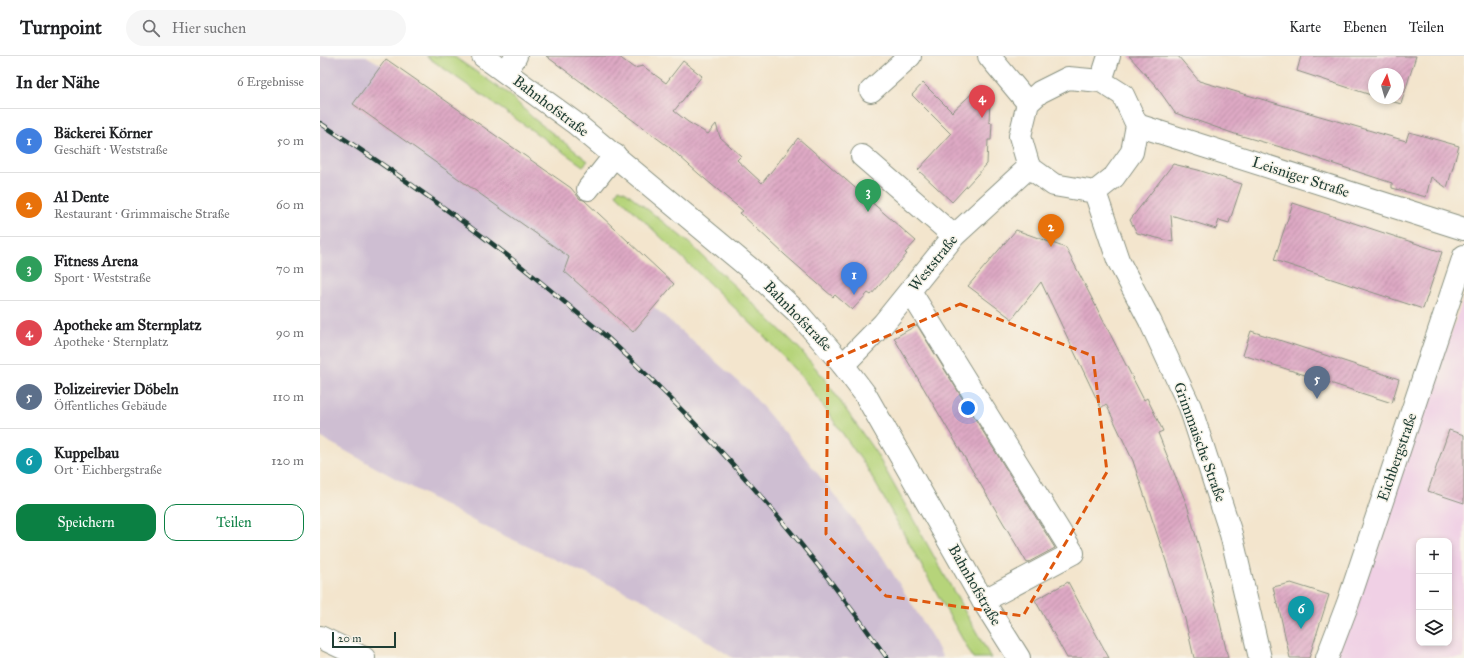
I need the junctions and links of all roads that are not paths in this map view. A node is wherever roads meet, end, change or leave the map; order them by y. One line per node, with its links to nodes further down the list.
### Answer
1 (483, 56): 5 (street, Bahnhofstraße)
2 (910, 56): 7 (street)
3 (989, 56): 8 (street)
4 (1109, 56): 6 (street)
5 (511, 64): 10 (street, Bahnhofstraße)
6 (1101, 81): 8 (street); 9 (street)
7 (872, 91)
8 (1028, 103): 12 (street)
9 (1137, 125): 14 (street); 15 (street, Leisniger Straße)
10 (616, 156): 13 (street); 19 (street, Bahnhofstraße)
11 (862, 156): 16 (street)
12 (1029, 167): 14 (street); 16 (street, Weststraße)
13 (588, 189)
14 (1095, 192): 24 (street, Grimmaische Straße)
15 (1464, 229)
16 (954, 236): 18 (street, Weststraße)
17 (1464, 256): 25 (street, Eichbergstraße)
18 (910, 292): 19 (street, Weststraße); 20 (street)
19 (843, 365): 20 (street, Bahnhofstraße)
20 (983, 601): 23 (street, Bahnhofstraße)
21 (320, 637): 22 (street)
22 (364, 658)
23 (1019, 658)
24 (1260, 658)
25 (1327, 658)

